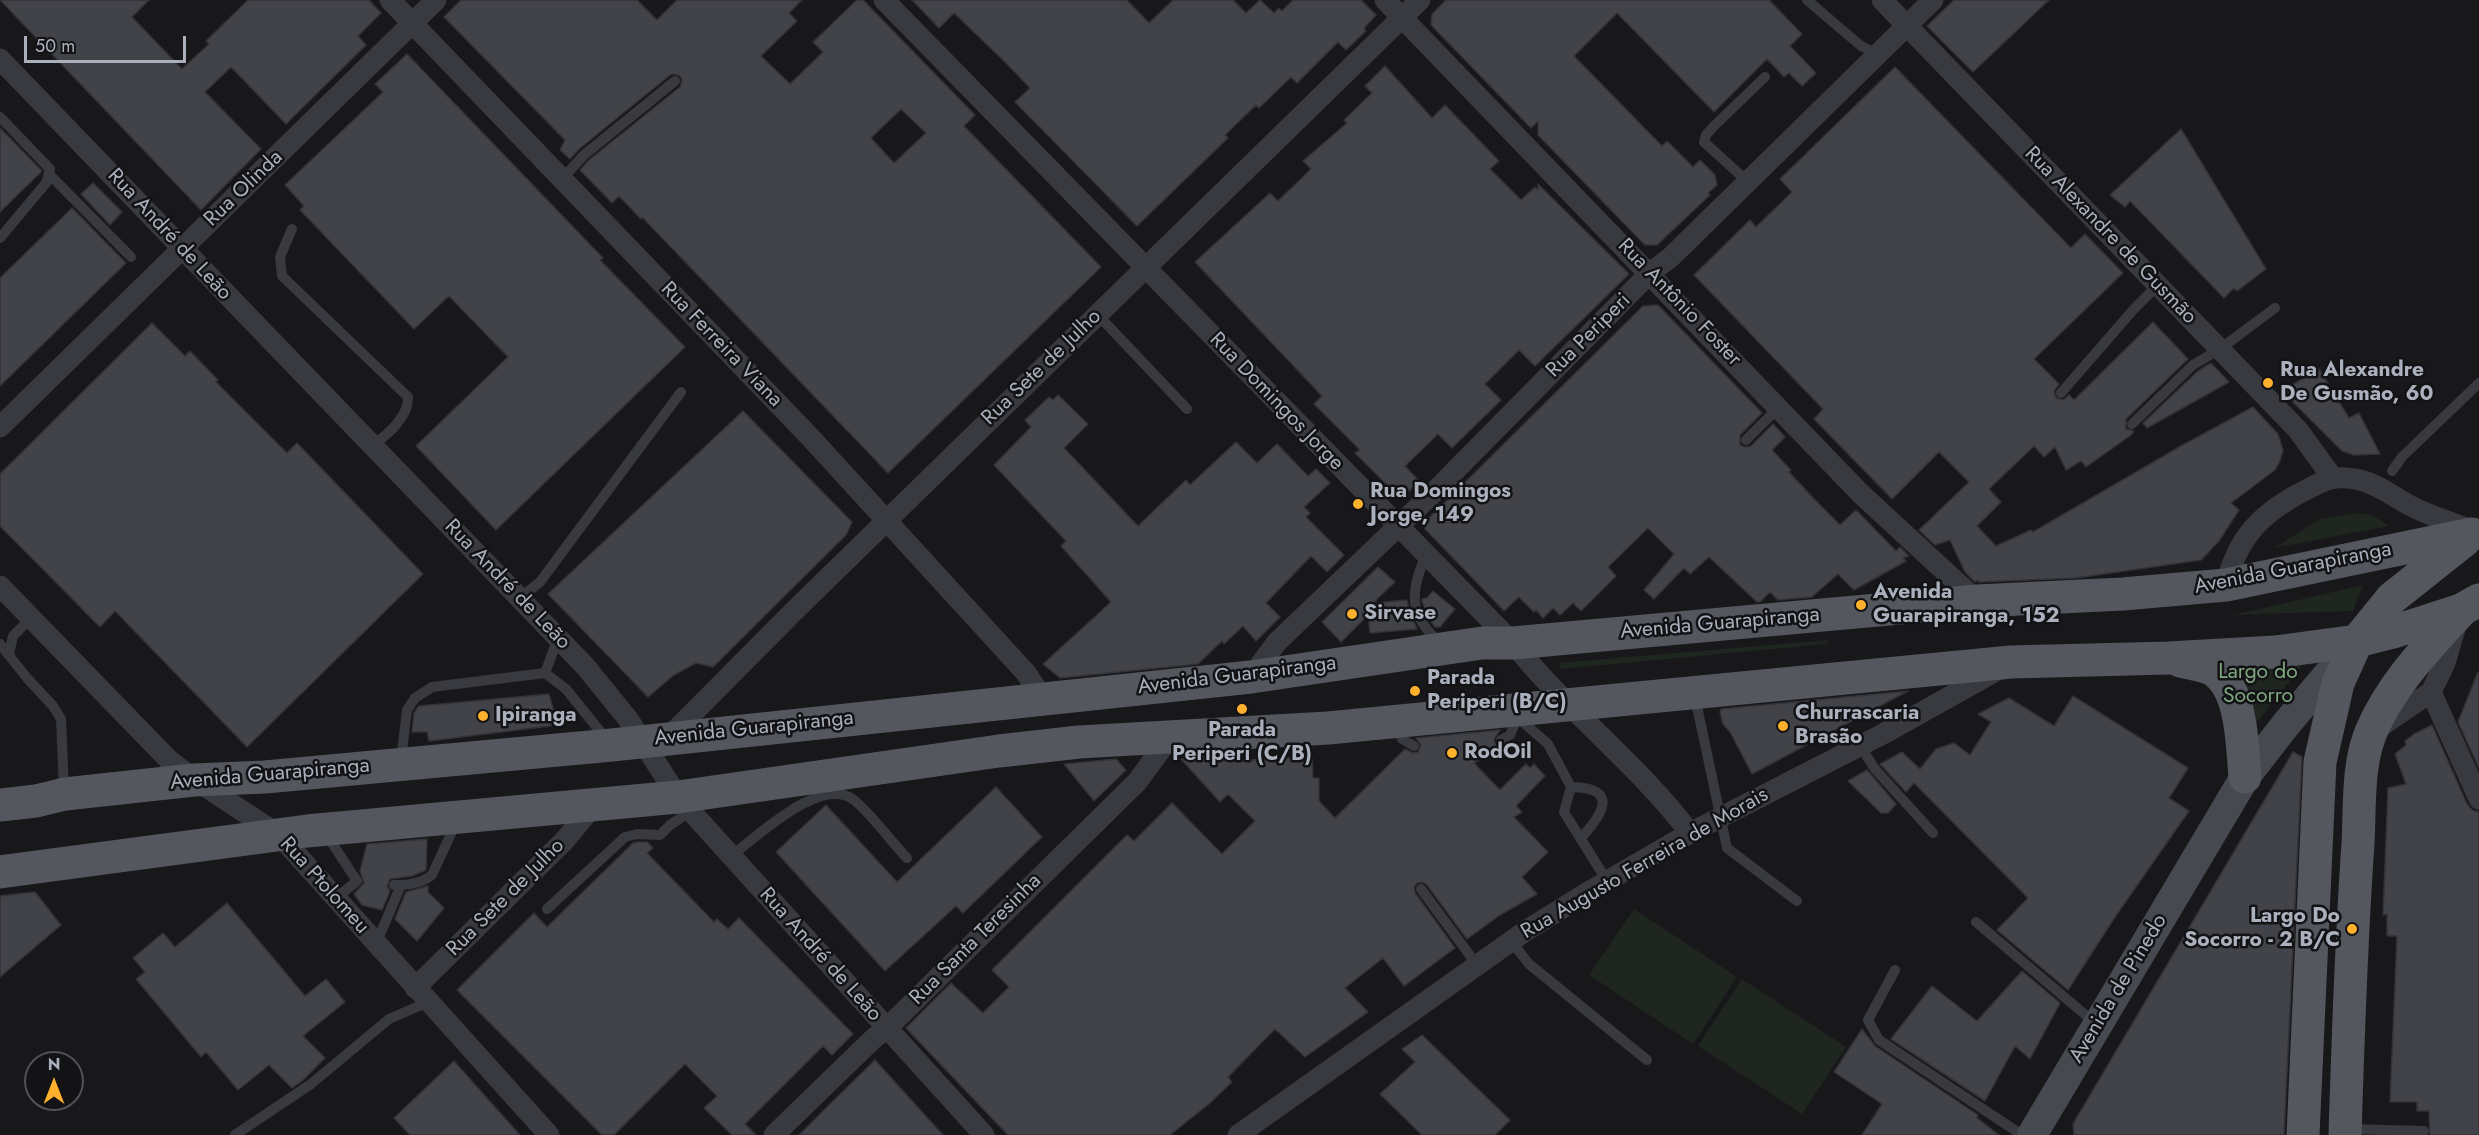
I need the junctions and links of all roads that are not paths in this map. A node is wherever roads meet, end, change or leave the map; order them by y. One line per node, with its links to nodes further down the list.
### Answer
1 (390, 0): 10 (street, Rua Ferreira Viana)
2 (436, 0): 10 (street, Rua Olinda)
3 (884, 0): 24 (street, Rua Domingos Jorge)
4 (1385, 0): 9 (street, Rua Antônio Foster)
5 (1420, 0): 9 (street, Rua Sete de Julho)
6 (1807, 0): 12 (lane)
7 (1882, 0): 11 (street, Rua Alexandre de Gusmão)
8 (1933, 0): 11 (street, Rua Periperi)
9 (1403, 17): 24 (street, Rua Sete de Julho); 25 (street, Rua Antônio Foster)
10 (412, 23): 18 (street, Rua Ferreira Viana); 22 (street, Rua Olinda)
11 (1907, 26): 12 (street, Rua Periperi); 26 (street, Rua Alexandre de Gusmão)
12 (1878, 54): 19 (street, Rua Periperi)
13 (0, 59): 22 (street, Rua André de Leão)
14 (1765, 77): 19 (lane)
15 (675, 81): 18 (lane)
16 (0, 117): 17 (lane)
17 (50, 175): 21 (lane); 23 (lane)
18 (562, 179): 41 (street, Rua Ferreira Viana)
19 (1748, 182): 25 (street, Rua Periperi)
20 (292, 229): 38 (lane)
21 (0, 238)
22 (184, 248): 36 (street, Rua Olinda); 38 (street, Rua André de Leão)
23 (131, 257)
24 (1145, 268): 28 (street, Rua Sete de Julho); 42 (street, Rua Domingos Jorge)
25 (1650, 273): 33 (street, Rua Antônio Foster); 42 (street, Rua Periperi)
26 (2158, 285): 29 (street, Rua Alexandre de Gusmão); 32 (lane)
27 (2275, 308): 29 (lane)
28 (1097, 314): 34 (lane); 41 (street, Rua Sete de Julho)
29 (2220, 349): 35 (lane); 40 (street, Rua Alexandre de Gusmão)
30 (2479, 383): 39 (lane)
31 (681, 392): 47 (lane)
32 (2061, 393)
33 (1779, 407): 37 (lane); 48 (street, Rua Antônio Foster)
34 (1187, 409)
35 (2132, 424)
36 (0, 427)
37 (1746, 440)
38 (372, 446): 47 (street, Rua André de Leão)
39 (2392, 471)
40 (2332, 477): 43 (street); 45 (street)
41 (887, 521): 63 (street, Rua Ferreira Viana); 69 (street, Rua Sete de Julho)
42 (1397, 526): 44 (street, Rua Domingos Jorge); 60 (street, Rua Periperi)
43 (2476, 532): 45 (main road, Avenida Guarapiranga); 52 (main road)
44 (1426, 555): 53 (street, Rua Domingos Jorge); 55 (lane)
45 (2226, 585): 48 (main road, Avenida Guarapiranga)
46 (0, 586): 50 (street, Rua Ptolomeu)
47 (520, 598): 51 (street, Rua André de Leão)
48 (1977, 601): 53 (main road, Avenida Guarapiranga)
49 (2470, 605): 52 (main road); 62 (street); 66 (main road)
50 (30, 619): 56 (lane); 73 (street, Rua Ptolomeu)
51 (558, 638): 59 (lane); 69 (street, Rua André de Leão)
52 (2357, 641): 57 (main road); 72 (street, Avenida de Pinedo); 112 (main road)
53 (1513, 643): 55 (main road, Avenida Guarapiranga); 64 (street, Rua Domingos Jorge)
54 (0, 644): 56 (lane)
55 (1446, 648): 60 (main road, Avenida Guarapiranga)
56 (9, 654): 75 (lane)
57 (2169, 658): 58 (main road); 72 (main road)
58 (2011, 662): 61 (main road); 70 (street, Rua Augusto Ferreira de Morais)
59 (545, 673): 69 (lane); 71 (lane)
60 (1251, 676): 63 (main road, Avenida Guarapiranga)
61 (1694, 692): 64 (main road); 81 (lane)
62 (2431, 692): 66 (street); 76 (street)
63 (1043, 699): 69 (main road, Avenida Guarapiranga)
64 (1568, 704): 65 (main road); 83 (street, Rua Domingos Jorge)
65 (1519, 713): 67 (main road); 68 (lane); 74 (lane)
66 (2370, 734): 105 (main road)
67 (1170, 737): 77 (main road); 102 (street, Rua Santa Teresinha)
68 (1501, 740)
69 (640, 742): 71 (main road, Avenida Guarapiranga); 77 (street, Rua André de Leão)
70 (1860, 746): 81 (street, Rua Augusto Ferreira de Morais); 84 (lane)
71 (401, 763): 73 (main road, Avenida Guarapiranga)
72 (2245, 777): 101 (street, Avenida de Pinedo)
73 (194, 780): 75 (main road, Avenida Guarapiranga); 85 (street, Rua Ptolomeu)
74 (1571, 787): 86 (lane); 86 (lane)
75 (65, 794): 78 (main road, Avenida Guarapiranga)
76 (2479, 799)
77 (684, 804): 79 (main road); 87 (street, Rua André de Leão); 94 (lane)
78 (0, 805)
79 (594, 805): 80 (main road); 100 (street, Rua Sete de Julho)
80 (458, 818): 82 (main road); 97 (lane)
81 (1720, 818): 83 (street, Rua Augusto Ferreira de Morais); 93 (lane)
82 (323, 830): 85 (main road); 92 (lane)
83 (1690, 833): 90 (street, Rua Augusto Ferreira de Morais)
84 (1933, 833)
85 (280, 836): 89 (main road); 92 (street, Rua Ptolomeu)
86 (1581, 838): 90 (lane)
87 (731, 856): 88 (lane); 102 (street, Rua André de Leão)
88 (907, 858)
89 (0, 873)
90 (1607, 881): 96 (street, Rua Augusto Ferreira de Morais)
91 (1421, 889): 98 (lane)
92 (336, 898): 97 (street, Rua Ptolomeu)
93 (1797, 902)
94 (547, 909)
95 (1976, 922): 101 (lane)
96 (1511, 941): 98 (street, Rua Augusto Ferreira de Morais); 103 (lane)
97 (376, 944): 100 (street, Rua Ptolomeu)
98 (1477, 965): 111 (street, Rua Augusto Ferreira de Morais)
99 (1894, 970): 106 (lane)
100 (422, 995): 107 (lane); 108 (street, Rua Ptolomeu)
101 (2098, 1025): 106 (street, Avenida de Pinedo)
102 (886, 1029): 109 (street, Rua Santa Teresinha); 110 (street, Rua André de Leão)
103 (1647, 1060)
104 (2424, 1131): 105 (lane)
105 (2345, 1132)
106 (2034, 1133)
107 (236, 1135)
108 (549, 1135)
109 (774, 1135)
110 (984, 1135)
111 (1238, 1135)
112 (2303, 1135)

